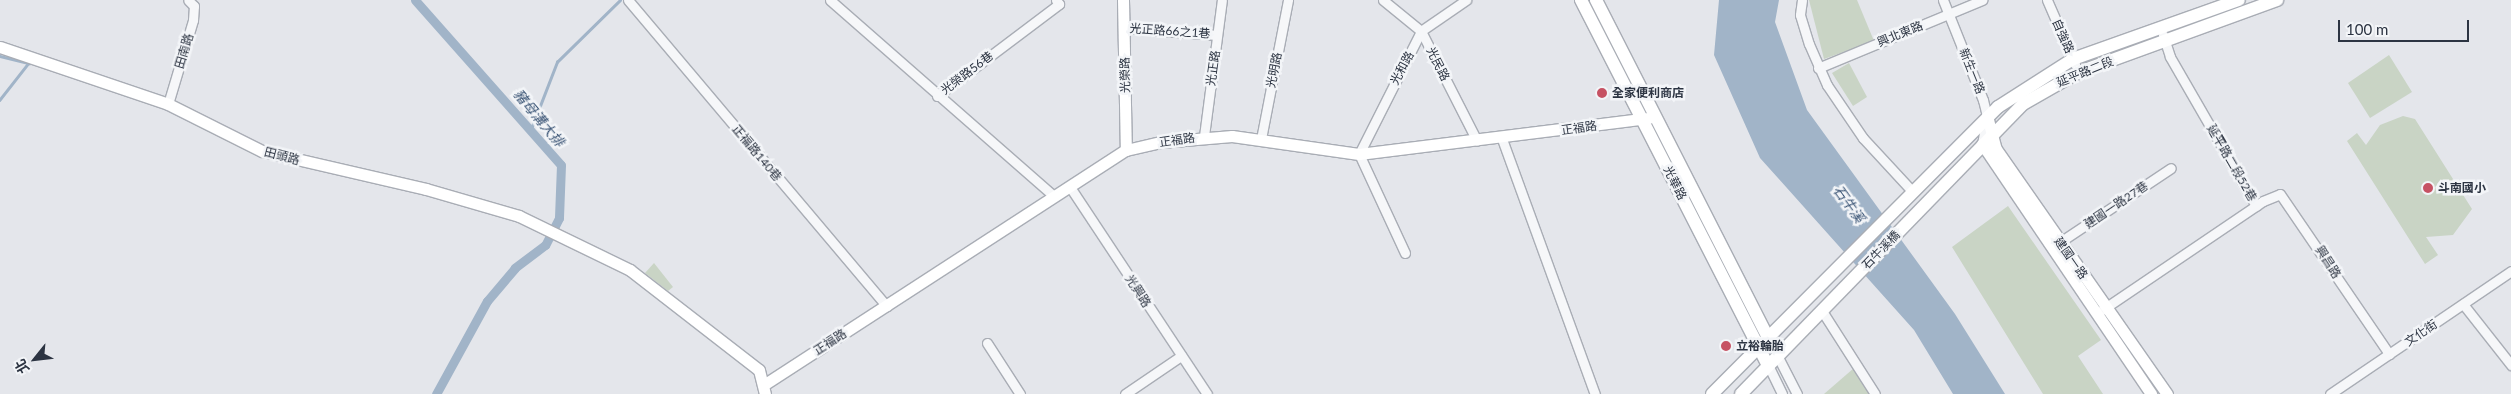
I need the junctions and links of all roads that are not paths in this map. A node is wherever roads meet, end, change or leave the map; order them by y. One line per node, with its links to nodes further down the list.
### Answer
1 (188, 0): 28 (street, 田南路)
2 (628, 0): 50 (street, 正福路140巷)
3 (830, 0): 27 (street, 光榮路56巷)
4 (1056, 0): 27 (street, 光榮路56巷)
5 (1123, 0): 19 (street, 光榮路)
6 (1222, 0): 21 (street, 光正路)
7 (1288, 0): 34 (street, 光明路)
8 (1382, 0): 20 (street, 光民路)
9 (1466, 0): 20 (street, 光和路)
10 (1582, 0): 31 (main road, 光華路)
11 (1596, 0): 29 (main road, 光華路)
12 (1802, 0): 25 (street)
13 (1943, 0): 18 (street, 新生一路)
14 (1982, 0): 18 (street, 興北東路)
15 (2047, 0): 24 (street, 自強路)
16 (2239, 0): 22 (main road, 延平路二段)
17 (2277, 0): 22 (main road, 延平路二段)
18 (1949, 14): 25 (street, 興北東路); 30 (street, 新生一路)
19 (1123, 28): 21 (street, 光正路66之1巷); 38 (street, 光榮路)
20 (1421, 31): 36 (street, 光民路); 39 (street, 光和路)
21 (1217, 34): 33 (street, 光正路)
22 (2163, 35): 24 (main road, 延平路二段); 26 (main road, 延平路二段); 45 (street, 延平路二段52巷)
23 (0, 47): 28 (street, 田頭路)
24 (2073, 59): 26 (street, 自強路); 30 (main road, 延平路二段)
25 (1818, 68): 42 (street)
26 (2079, 72): 32 (main road, 延平路二段)
27 (937, 96): 43 (street)
28 (168, 104): 61 (street, 田頭路)
29 (1655, 116): 31 (street, 正福路); 53 (main road, 光華路)
30 (1987, 116): 32 (street, 建國一路); 37 (street); 42 (main road, 延平路二段)
31 (1642, 119): 35 (street, 正福路); 55 (main road, 光華路)
32 (1993, 131): 37 (main road, 延平路二段); 46 (street, 建國一路)
33 (1204, 136): 34 (street, 正福路); 38 (street, 正福路)
34 (1260, 139): 39 (street, 正福路)
35 (1502, 139): 36 (street, 正福路); 65 (street)
36 (1477, 141): 39 (street, 正福路)
37 (1982, 144): 44 (main road, 延平路二段); 52 (street, 建國一路)
38 (1126, 150): 41 (street, 正福路)
39 (1359, 154): 47 (street)
40 (2172, 168): 46 (street, 建國一路27巷)
41 (1070, 187): 43 (street, 正福路); 58 (street, 光興路)
42 (1914, 190): 53 (main road, 石牛溪橋)
43 (1054, 196): 50 (street, 正福路)
44 (1928, 201): 51 (main road, 石牛溪橋)
45 (2256, 206): 52 (street, 延平路二段52巷); 56 (street, 興昌路)
46 (2060, 242): 52 (street, 建國一路)
47 (1405, 254)
48 (2511, 271): 49 (street, 文化街)
49 (2463, 304): 56 (street, 文化街); 60 (street)
50 (887, 306): 61 (street, 正福路)
51 (1822, 311): 57 (main road, 石牛溪橋); 70 (street)
52 (2100, 311): 71 (street, 建國一路); 72 (street, 建國一路)
53 (1769, 338): 55 (main road, 石牛溪橋); 57 (main road, 光華路)
54 (987, 343): 62 (street)
55 (1759, 348): 59 (main road, 光華路); 66 (main road, 石牛溪橋)
56 (2389, 354): 73 (street, 文化街)
57 (1777, 355): 59 (main road, 石牛溪橋); 69 (street)
58 (1181, 356): 63 (street); 64 (street, 光興路)
59 (1768, 365): 67 (main road, 石牛溪橋); 68 (street)
60 (2511, 365)
61 (765, 389)
62 (1020, 394)
63 (1125, 394)
64 (1207, 394)
65 (1595, 394)
66 (1712, 394)
67 (1742, 394)
68 (1782, 394)
69 (1797, 394)
70 (1875, 394)
71 (2150, 394)
72 (2167, 394)
73 (2330, 394)

